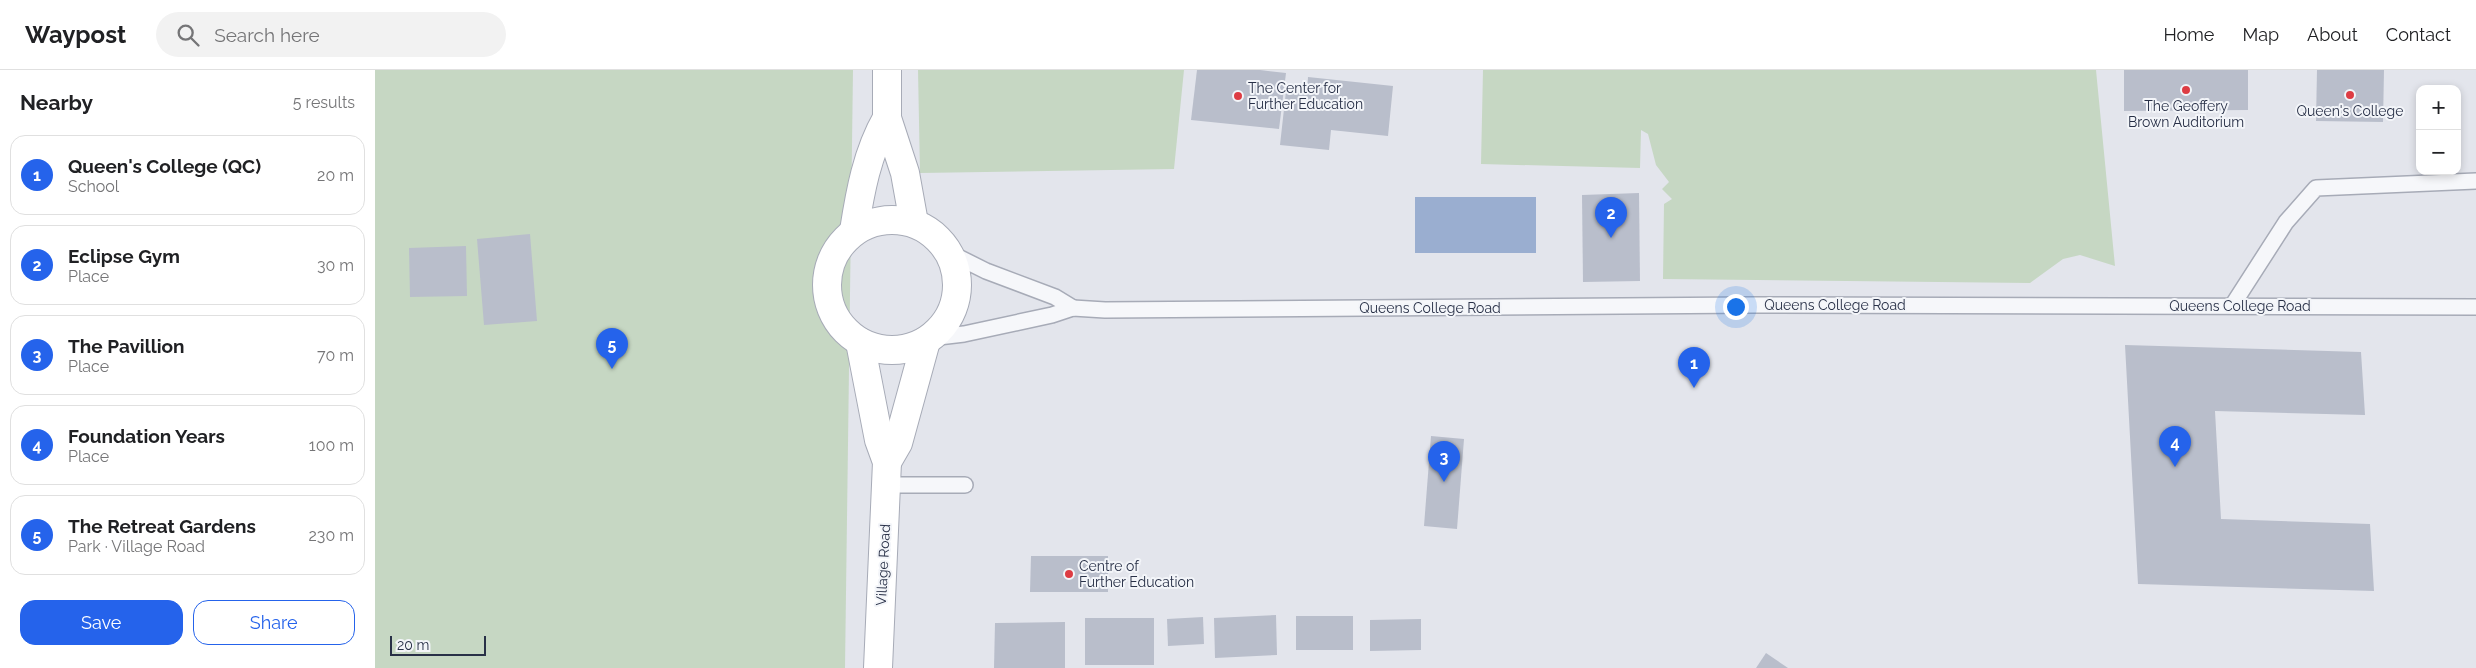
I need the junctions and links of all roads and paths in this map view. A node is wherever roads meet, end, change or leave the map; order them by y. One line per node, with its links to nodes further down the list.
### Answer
1 (887, 70): 2 (main road)
2 (887, 118): 4 (main road); 5 (main road)
3 (2476, 181): 7 (lane)
4 (914, 223): 5 (main road, Village Road); 6 (main road, Village Road)
5 (854, 231): 11 (main road, Village Road)
6 (948, 252): 9 (lane, Queens College Road); 10 (main road, Village Road)
7 (2232, 306): 8 (lane, Queens College Road); 9 (lane, Queens College Road)
8 (2476, 307)
9 (1073, 308): 10 (lane, Queens College Road)
10 (928, 339): 11 (main road, Village Road); 12 (main road, Village Road)
11 (860, 342): 12 (main road, Village Road)
12 (887, 474): 13 (lane); 14 (main road, Village Road)
13 (965, 485)
14 (878, 668)

